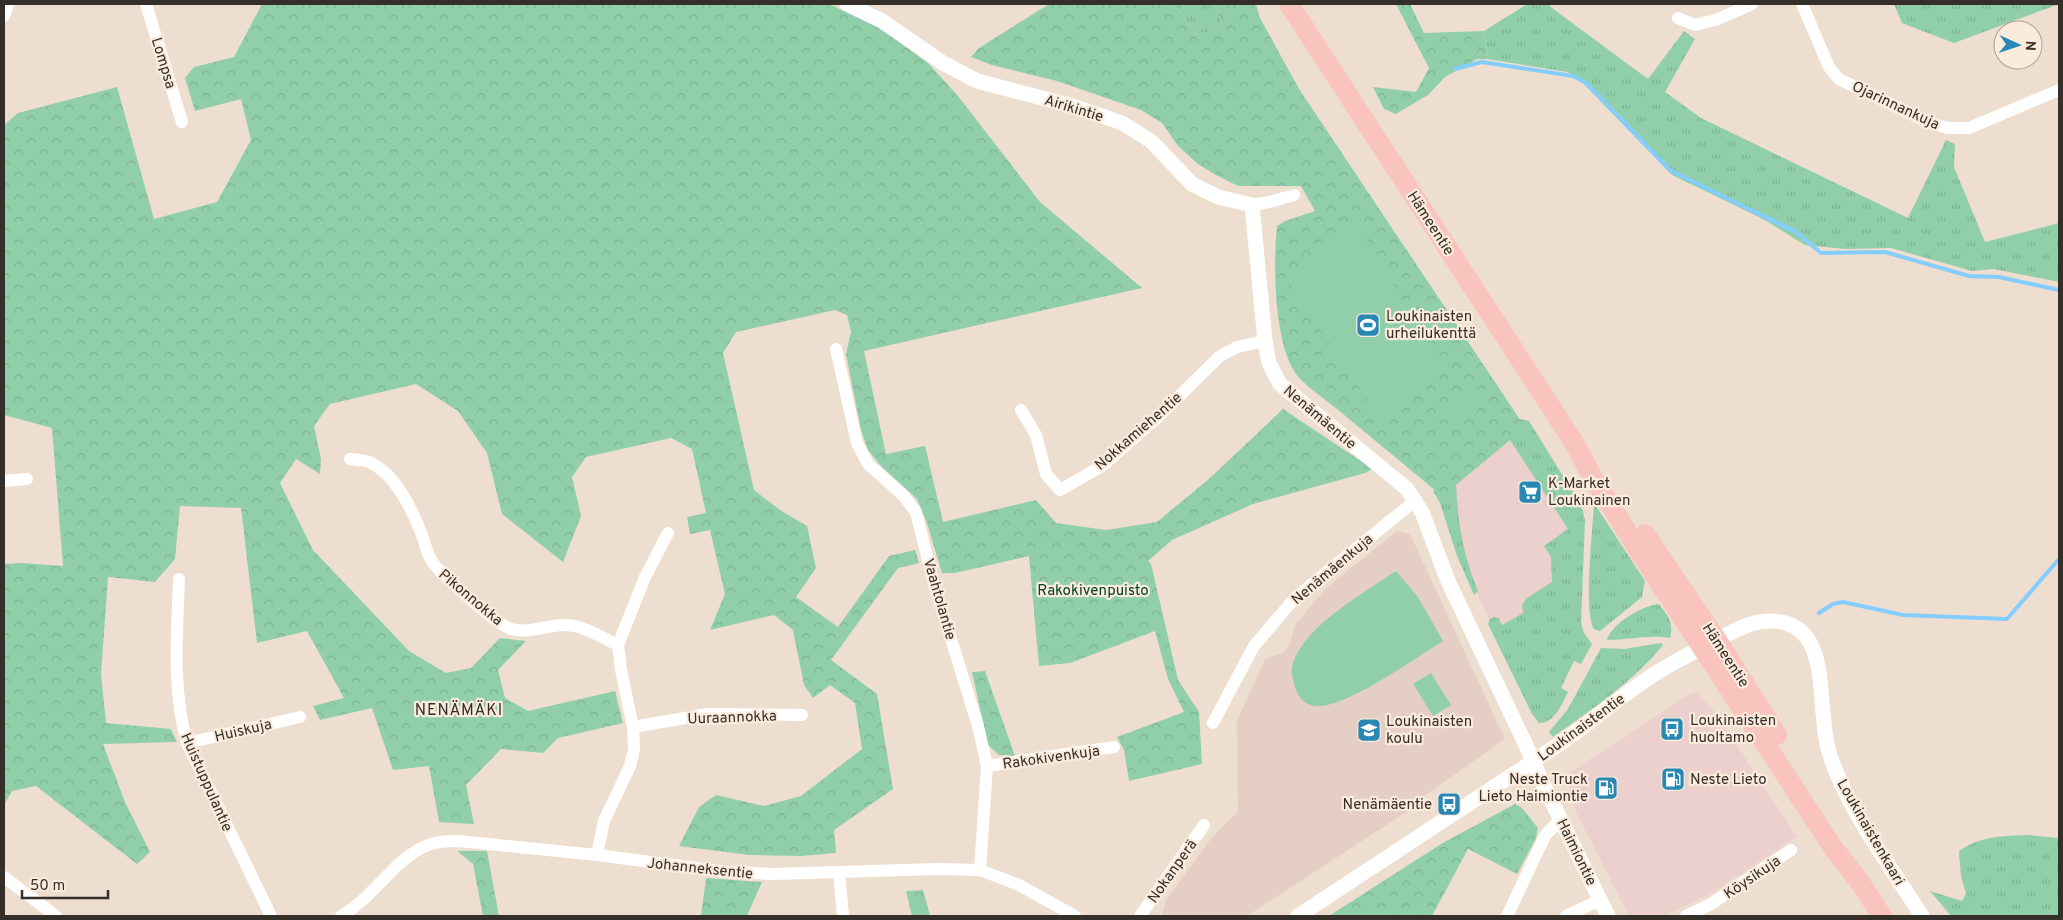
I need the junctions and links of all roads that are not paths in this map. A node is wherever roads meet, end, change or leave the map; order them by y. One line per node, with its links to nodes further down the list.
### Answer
1 (8, 4): 7 (street)
2 (146, 4): 10 (street, Lompsa)
3 (847, 4): 12 (street, Airikintie)
4 (1288, 4): 23 (highway, Hämeentie)
5 (1752, 4): 8 (street)
6 (1802, 4): 9 (street, Ojarinnankuja)
7 (4, 16)
8 (1678, 18)
9 (2059, 90)
10 (182, 122)
11 (1294, 195): 12 (street, Airikintie)
12 (1252, 205): 13 (street, Nenämäentie)
13 (1265, 341): 15 (street, Nokkamiehentie); 19 (street, Nenämäentie)
14 (836, 350): 31 (street, Vaahtolantie)
15 (1021, 410)
16 (350, 459): 22 (street, Pikonnokka)
17 (27, 479): 18 (street)
18 (4, 481)
19 (1416, 500): 26 (street, Nenämäenkuja); 30 (street, Nenämäentie)
20 (668, 533): 22 (street)
21 (179, 579): 28 (street, Huistuppulantie)
22 (618, 644): 27 (street)
23 (1710, 644): 30 (street, Loukinaistentie); 51 (highway, Hämeentie); 52 (street, Loukinaistenkaari)
24 (802, 715): 27 (street, Uuraannokka)
25 (300, 718): 28 (street, Huiskuja)
26 (1213, 723)
27 (633, 727): 35 (street)
28 (187, 743): 42 (street, Huistuppulantie)
29 (1114, 747): 31 (street, Rakokivenkuja)
30 (1533, 762): 32 (street, Haimiontie); 46 (street, Loukinaistentie)
31 (987, 766): 36 (street, Vaahtolantie)
32 (1561, 820): 39 (street, Haimiontie); 47 (street)
33 (1204, 825): 45 (street, Nokanperä)
34 (1791, 850): 50 (street, Köysikuja)
35 (597, 855): 37 (street, Johanneksentie); 40 (street, Johanneksentie)
36 (980, 870): 37 (street, Johanneksentie); 44 (street, Johanneksentie)
37 (839, 872): 43 (street)
38 (4, 877): 41 (street)
39 (1600, 900): 48 (street); 49 (street, Haimiontie)
40 (348, 915)
41 (56, 916)
42 (271, 916)
43 (843, 916)
44 (1076, 916)
45 (1140, 916)
46 (1298, 916)
47 (1507, 916)
48 (1566, 916)
49 (1608, 916)
50 (1686, 916)
51 (1882, 916)
52 (1922, 916)

